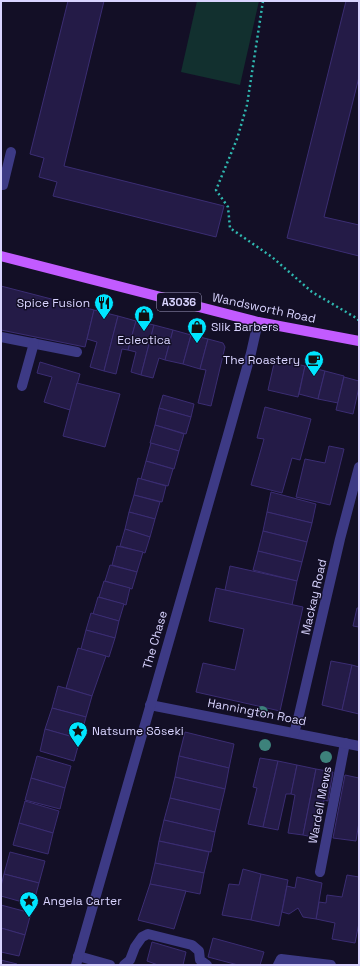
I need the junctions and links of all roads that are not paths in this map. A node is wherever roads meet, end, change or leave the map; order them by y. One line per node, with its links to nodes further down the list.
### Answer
1 (11, 152): 2 (street)
2 (1, 185)
3 (1, 256): 4 (main road, Wandsworth Road / A3036)
4 (258, 322): 6 (main road, Wandsworth Road / A3036); 11 (street, The Chase)
5 (1, 337): 7 (street)
6 (359, 341)
7 (34, 343): 8 (street); 9 (street)
8 (77, 352)
9 (22, 386)
10 (359, 467): 12 (street, Mackay Road)
11 (150, 705): 12 (street, Hannington Road); 16 (street, The Chase)
12 (294, 732): 13 (street, Hannington Road)
13 (345, 743): 14 (street, Hannington Road); 15 (street, Wardell Mews)
14 (359, 746)
15 (320, 872)
16 (77, 960): 17 (street)
17 (110, 965)
18 (124, 965): 19 (street)
19 (207, 965)
20 (278, 965): 21 (street)
21 (331, 965)

